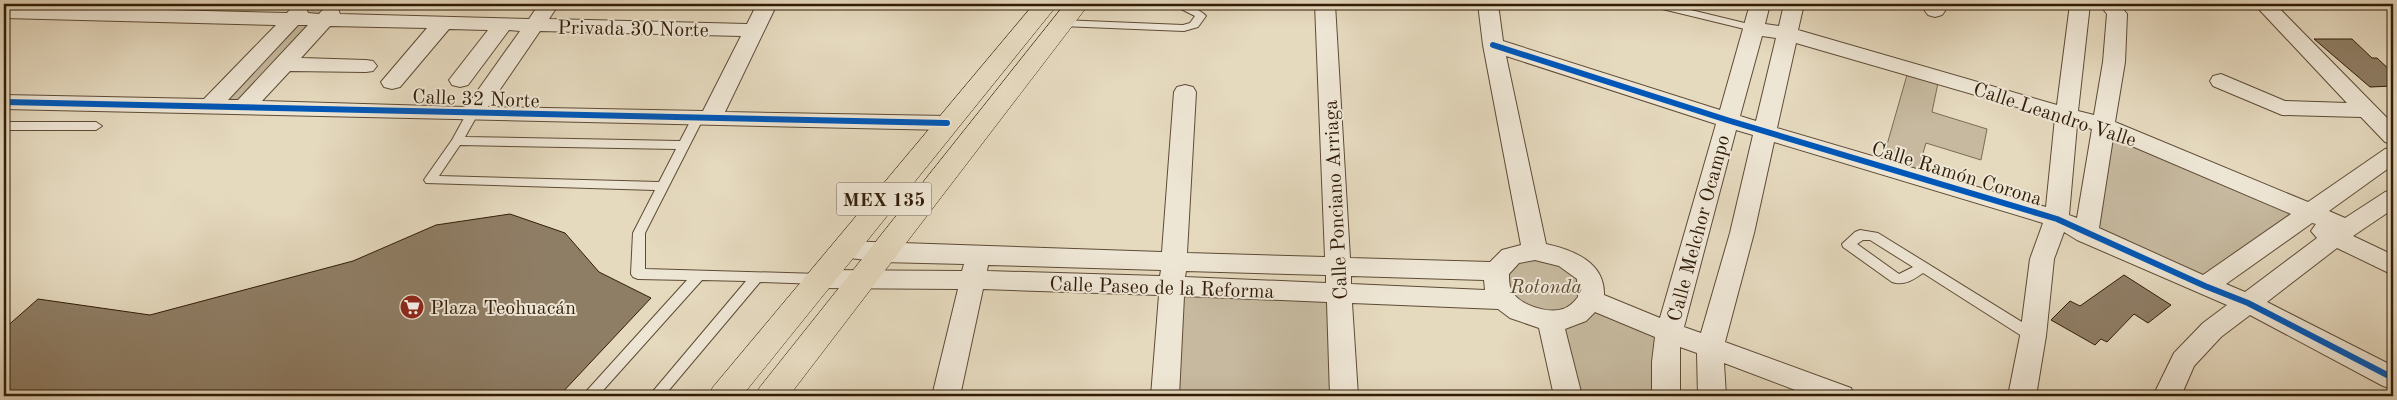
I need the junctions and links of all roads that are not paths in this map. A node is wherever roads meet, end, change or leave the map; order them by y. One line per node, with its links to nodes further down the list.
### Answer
1 (307, 4): 16 (street)
2 (340, 4): 17 (street)
3 (550, 4): 20 (street)
4 (767, 4): 22 (street)
5 (1134, 4): 14 (lane)
6 (1325, 4): 57 (street, Calle Ponciano Arriaga)
7 (1488, 4): 24 (street)
8 (1654, 4): 21 (lane)
9 (1760, 4): 21 (street, Calle Melchor Ocampo)
10 (1794, 4): 23 (street, Calle Melchor Ocampo)
11 (2080, 4): 36 (street)
12 (2109, 4): 40 (street)
13 (2264, 4): 34 (street)
14 (1061, 10): 39 (main road, MEX 135); 56 (main road, MEX 135)
15 (4, 12): 16 (street, Privada 30 Norte)
16 (292, 20): 17 (street, Privada 30 Norte); 32 (street)
17 (325, 20): 18 (street, Privada 30 Norte); 25 (street)
18 (443, 23): 19 (street, Privada 30 Norte); 29 (street)
19 (502, 25): 20 (street, Privada 30 Norte); 27 (street)
20 (534, 26): 22 (street, Privada 30 Norte); 35 (street)
21 (1754, 28): 23 (street, Calle Leandro Valle); 38 (street, Calle Melchor Ocampo)
22 (753, 30): 37 (street)
23 (1788, 34): 36 (street, Calle Leandro Valle); 43 (street, Calle Melchor Ocampo)
24 (1493, 45): 38 (street, Calle Ramón Corona); 55 (street)
25 (284, 64): 26 (street); 33 (street)
26 (366, 66)
27 (460, 80)
28 (2221, 81): 34 (street)
29 (392, 82)
30 (1185, 92): 62 (street)
31 (4, 102): 32 (street, Calle 32 Norte)
32 (210, 106): 33 (street, Calle 32 Norte)
33 (244, 107): 35 (street, Calle 32 Norte)
34 (2367, 110): 44 (street)
35 (472, 114): 37 (street, Calle 32 Norte); 45 (lane)
36 (2067, 114): 40 (street, Calle Leandro Valle); 51 (street)
37 (703, 119): 39 (street, Calle 32 Norte); 46 (lane)
38 (1727, 120): 43 (street, Calle Ramón Corona); 73 (street, Calle Melchor Ocampo)
39 (947, 123): 54 (main road, MEX 135)
40 (2104, 125): 50 (street, Calle Leandro Valle); 53 (street)
41 (4, 126): 42 (lane)
42 (96, 126)
43 (1765, 132): 51 (street, Calle Ramón Corona); 75 (street, Calle Melchor Ocampo)
44 (2393, 137)
45 (458, 141): 46 (lane); 48 (lane)
46 (683, 145): 48 (lane)
47 (2393, 154): 50 (street)
48 (663, 186): 63 (lane)
49 (2393, 198): 52 (street)
50 (2305, 216): 52 (street, Calle Leandro Valle); 67 (street)
51 (2057, 219): 53 (street, Calle Ramón Corona); 74 (street)
52 (2341, 233): 58 (street, Calle Leandro Valle); 71 (street)
53 (2086, 234): 67 (street, Calle Ramón Corona)
54 (843, 250): 56 (street, Calle Paseo de la Reforma); 66 (main road, MEX 135)
55 (1535, 251): 61 (street); 70 (street)
56 (882, 254): 60 (street, Calle Paseo de la Reforma); 65 (main road, MEX 135)
57 (1338, 266): 61 (street, Calle Paseo de la Reforma); 62 (street, Calle Paseo de la Reforma); 68 (street, Calle Ponciano Arriaga)
58 (2393, 266)
59 (1922, 267): 59 (lane); 74 (lane)
60 (976, 268): 62 (street, Calle Paseo de la Reforma); 65 (street, Calle Paseo de la Reforma); 81 (street)
61 (1496, 271): 69 (street)
62 (1174, 274): 68 (street, Calle Paseo de la Reforma); 82 (street)
63 (699, 276): 64 (lane); 77 (lane)
64 (757, 277): 66 (lane); 78 (lane)
65 (862, 278): 66 (street, Calle Paseo de la Reforma); 80 (main road, MEX 135)
66 (820, 279): 79 (main road, MEX 135)
67 (2205, 286): 71 (street, Calle Ramón Corona)
68 (1339, 294): 69 (street, Calle Paseo de la Reforma); 83 (street, Calle Ponciano Arriaga)
69 (1503, 300): 72 (street)
70 (1591, 300): 72 (street); 73 (street)
71 (2248, 302): 76 (street, Calle Ramón Corona); 89 (street)
72 (1550, 320): 84 (street)
73 (1669, 332): 75 (street); 85 (street, Calle Melchor Ocampo)
74 (2033, 336): 88 (street)
75 (1710, 347): 86 (street, Calle Melchor Ocampo); 87 (street)
76 (2393, 378)
77 (589, 396)
78 (656, 396)
79 (724, 396)
80 (771, 396)
81 (946, 396)
82 (1165, 396)
83 (1344, 396)
84 (1568, 396)
85 (1666, 396)
86 (1712, 396)
87 (1841, 396)
88 (2022, 396)
89 (2169, 396)

